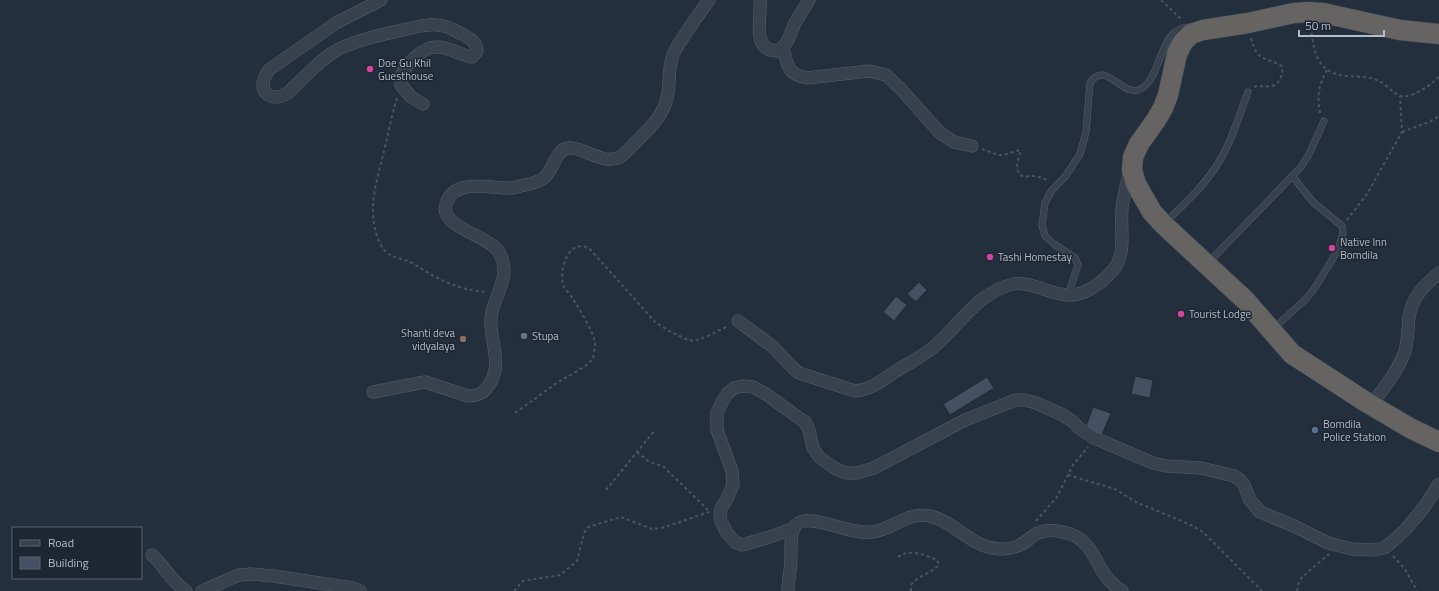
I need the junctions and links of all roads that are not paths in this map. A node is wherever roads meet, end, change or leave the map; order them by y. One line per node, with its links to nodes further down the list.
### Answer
1 (381, 0): 9 (street)
2 (709, 0): 20 (street)
3 (760, 0): 7 (street)
4 (809, 0): 7 (street)
5 (1196, 28): 6 (highway); 12 (highway); 17 (lane)
6 (1439, 34)
7 (783, 48): 11 (street)
8 (1248, 92): 14 (lane)
9 (423, 104)
10 (1324, 121): 13 (lane)
11 (972, 146)
12 (1133, 157): 14 (highway); 17 (street)
13 (1293, 177): 15 (lane); 19 (lane)
14 (1164, 225): 15 (highway)
15 (1207, 264): 19 (highway)
16 (1439, 273): 21 (street)
17 (1068, 295): 18 (street)
18 (738, 321)
19 (1272, 330): 21 (highway)
20 (373, 392)
21 (1371, 405): 22 (highway)
22 (1439, 442)
23 (1439, 484): 24 (street)
24 (794, 528): 29 (street); 30 (street)
25 (152, 555): 26 (street)
26 (186, 591)
27 (202, 591): 28 (street)
28 (360, 591)
29 (788, 591)
30 (1122, 591)

